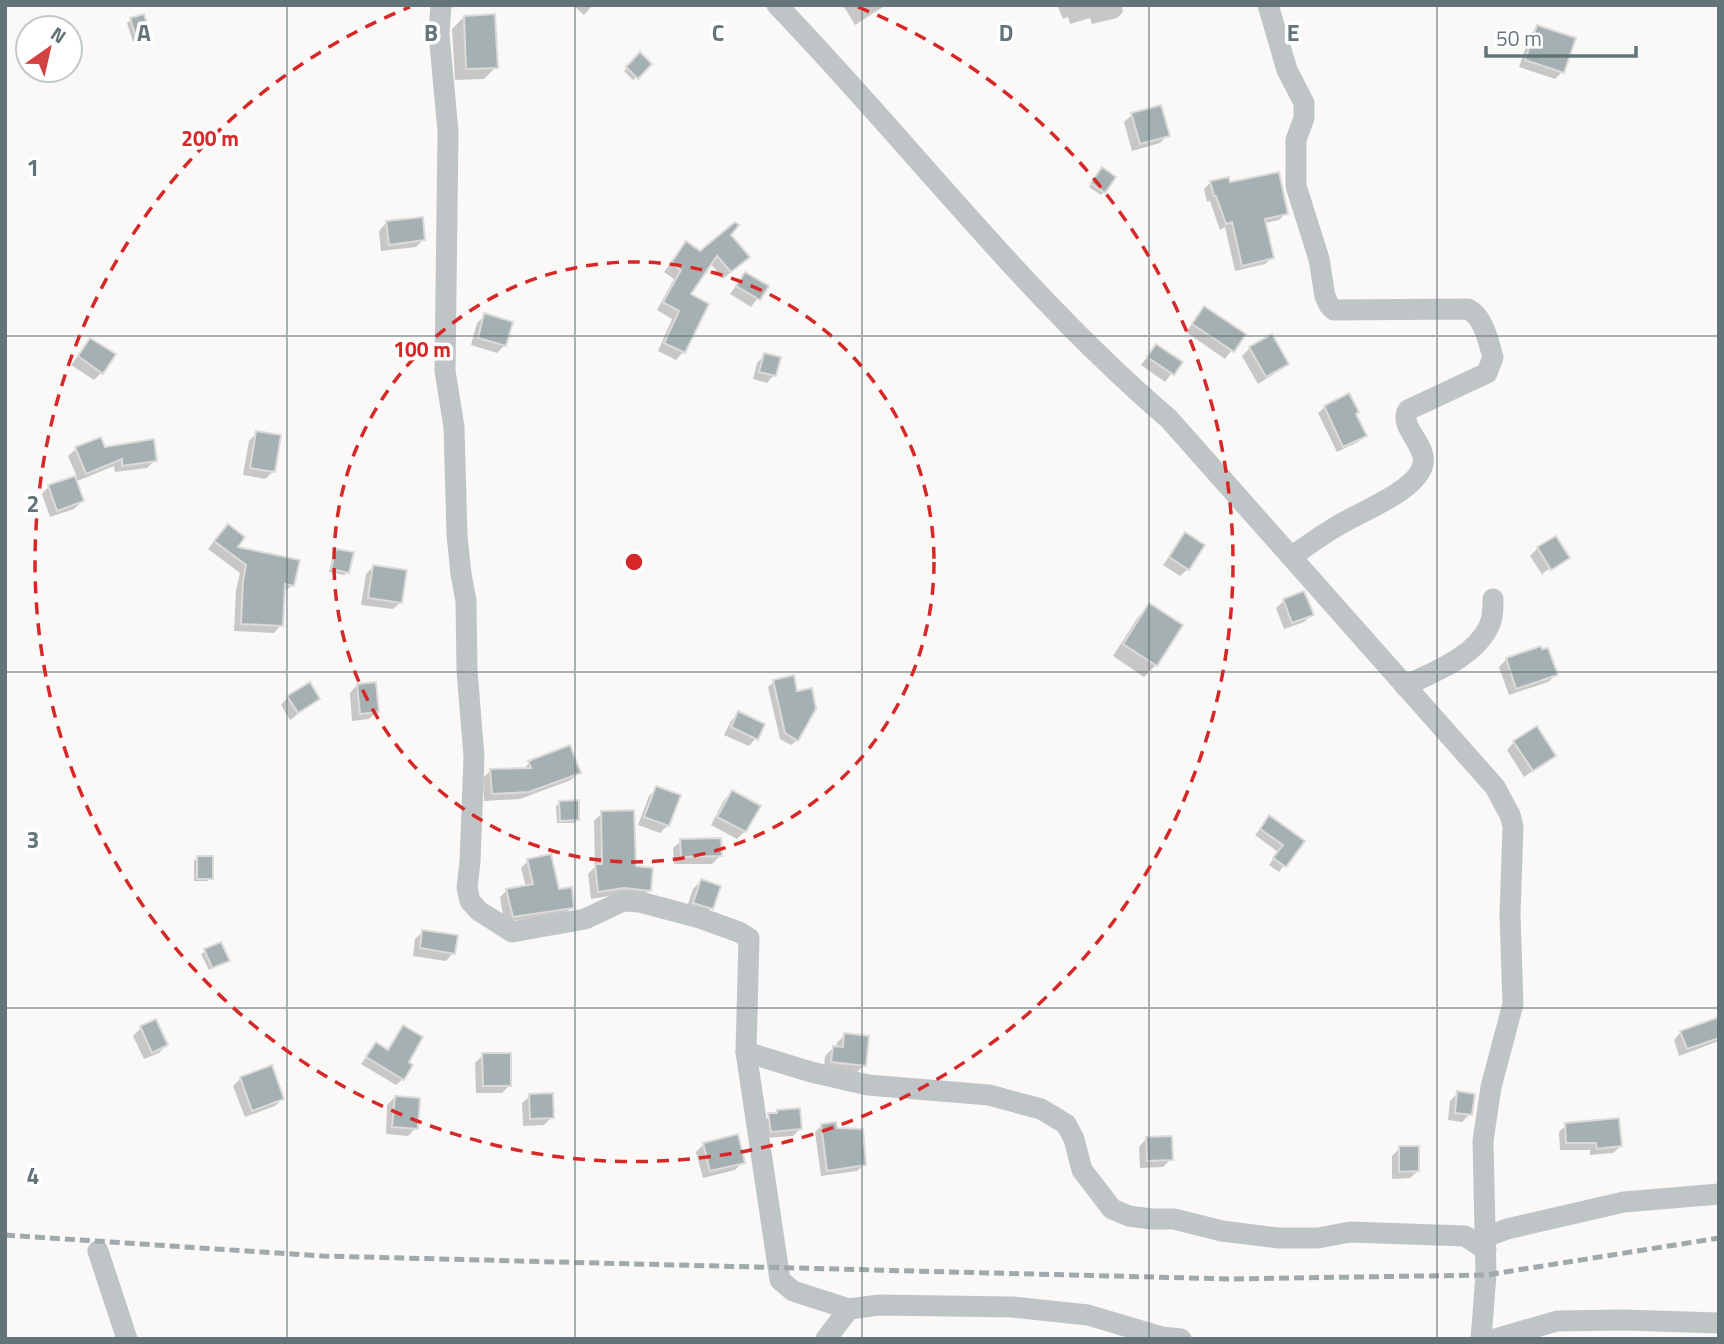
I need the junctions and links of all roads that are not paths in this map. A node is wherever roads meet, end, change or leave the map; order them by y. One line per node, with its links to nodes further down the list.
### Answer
1 (441, 5): 7 (street)
2 (777, 5): 4 (street)
3 (1268, 5): 4 (street)
4 (1292, 556): 6 (street)
5 (1493, 599): 6 (street)
6 (1405, 687): 9 (street)
7 (746, 1052): 9 (street); 11 (street)
8 (1719, 1194): 9 (street)
9 (1486, 1243): 16 (street)
10 (98, 1251): 13 (street)
11 (849, 1309): 14 (street); 15 (street)
12 (1710, 1328): 17 (street)
13 (127, 1339)
14 (826, 1339)
15 (1181, 1339)
16 (1480, 1339)
17 (1496, 1339)

